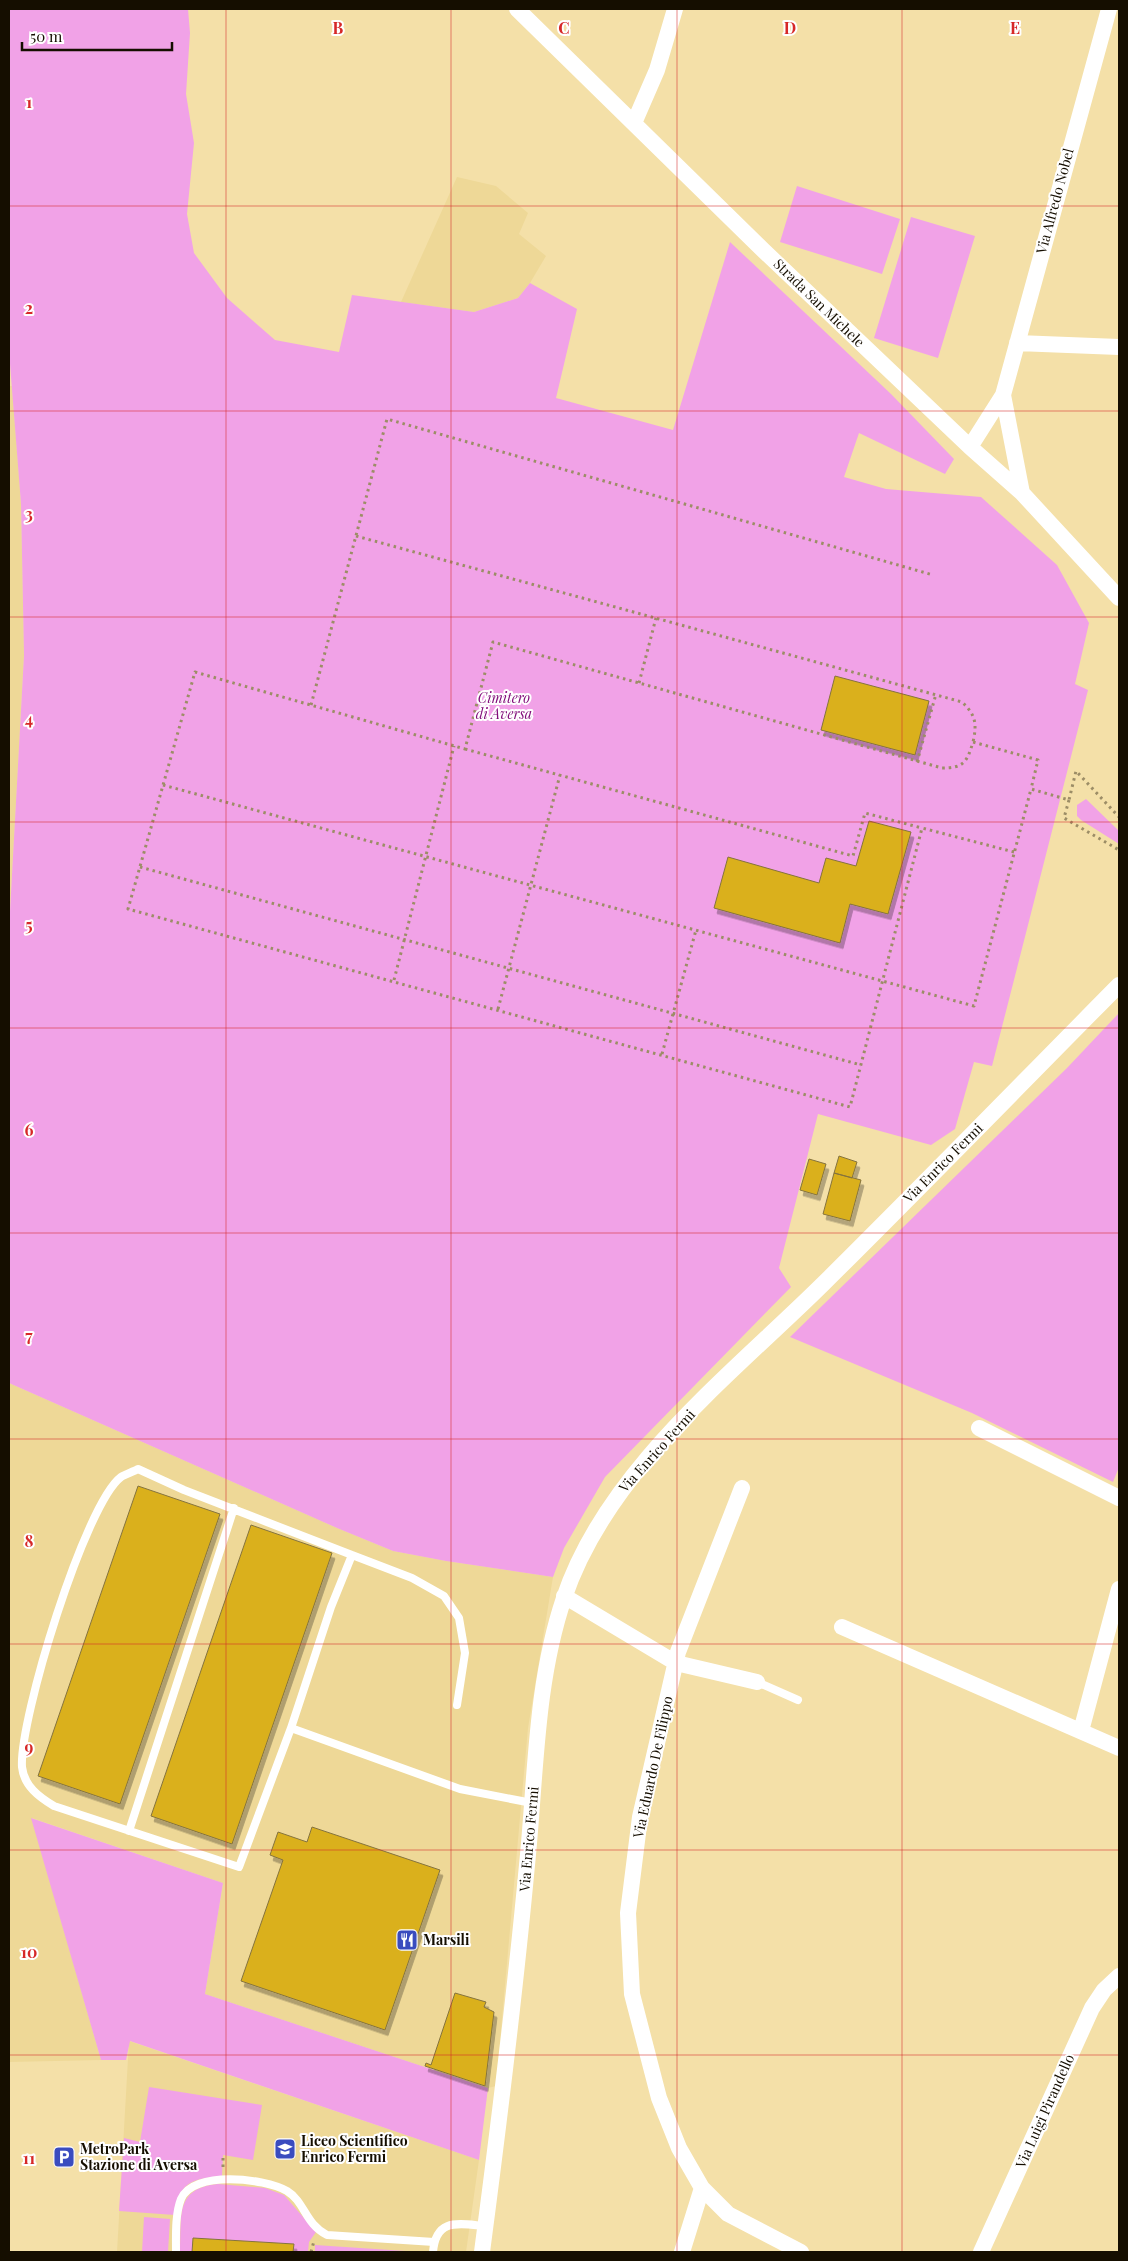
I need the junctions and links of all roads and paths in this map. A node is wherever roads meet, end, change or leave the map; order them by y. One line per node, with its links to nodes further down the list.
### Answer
1 (517, 9): 4 (street, Strada San Michele)
2 (675, 9): 4 (street)
3 (1109, 9): 5 (street, Via Alfredo Nobel)
4 (634, 124): 8 (street, Strada San Michele)
5 (1017, 343): 6 (street); 7 (street, Via Alfredo Nobel)
6 (1119, 347)
7 (1003, 394): 8 (street, Via Alfredo Nobel); 9 (street, Via Alfredo Nobel)
8 (970, 447): 9 (street, Strada San Michele)
9 (1022, 493): 12 (street, Strada San Michele)
10 (356, 536): 11 (path); 13 (path); 16 (path)
11 (933, 574)
12 (1119, 598)
13 (656, 618): 14 (path); 15 (path)
14 (639, 683): 19 (path); 20 (path)
15 (936, 694): 17 (path); 20 (path)
16 (311, 705): 18 (path); 22 (path)
17 (973, 742): 20 (path); 23 (path)
18 (454, 746): 19 (path); 29 (path)
19 (465, 750): 21 (path)
20 (917, 762)
21 (560, 775): 26 (path); 31 (path)
22 (163, 785): 29 (path); 30 (path)
23 (1031, 789): 24 (path); 28 (path)
24 (1069, 800): 25 (path); 27 (path)
25 (1119, 817)
26 (922, 828): 28 (path); 36 (path)
27 (1119, 850)
28 (1014, 852): 36 (path)
29 (426, 856): 31 (path); 33 (path)
30 (140, 867): 33 (path); 35 (path)
31 (531, 885): 32 (path); 34 (path)
32 (696, 930): 36 (path); 39 (path)
33 (405, 940): 34 (path); 35 (path)
34 (508, 969): 38 (path); 39 (path)
35 (394, 980): 38 (path)
36 (882, 981): 41 (path)
37 (1119, 985): 48 (street, Via Enrico Fermi)
38 (498, 1009): 40 (path)
39 (673, 1014): 40 (path); 41 (path)
40 (662, 1054): 41 (path)
41 (861, 1065)
42 (979, 1428): 44 (street)
43 (742, 1488): 50 (street, Via Eduardo De Filippo)
44 (1119, 1498)
45 (234, 1508): 46 (lane); 58 (lane); 58 (lane)
46 (352, 1555): 53 (lane); 54 (lane)
47 (1119, 1589): 55 (street)
48 (564, 1596): 50 (street); 57 (street, Via Enrico Fermi)
49 (842, 1627): 55 (street)
50 (676, 1663): 51 (street); 60 (street, Via Eduardo De Filippo)
51 (757, 1682): 52 (lane)
52 (798, 1700)
53 (457, 1705)
54 (291, 1728): 57 (lane); 58 (lane)
55 (1081, 1731): 56 (street)
56 (1119, 1748)
57 (532, 1803): 61 (street, Via Enrico Fermi)
58 (129, 1831)
59 (1119, 1976): 68 (street, Via Luigi Pirandello)
60 (702, 2188): 66 (street); 67 (street, Via Eduardo De Filippo)
61 (486, 2226): 62 (lane); 65 (street, Via Enrico Fermi)
62 (434, 2242): 63 (lane); 64 (lane)
63 (176, 2252)
64 (433, 2252)
65 (482, 2252)
66 (682, 2252)
67 (802, 2252)
68 (981, 2252)

